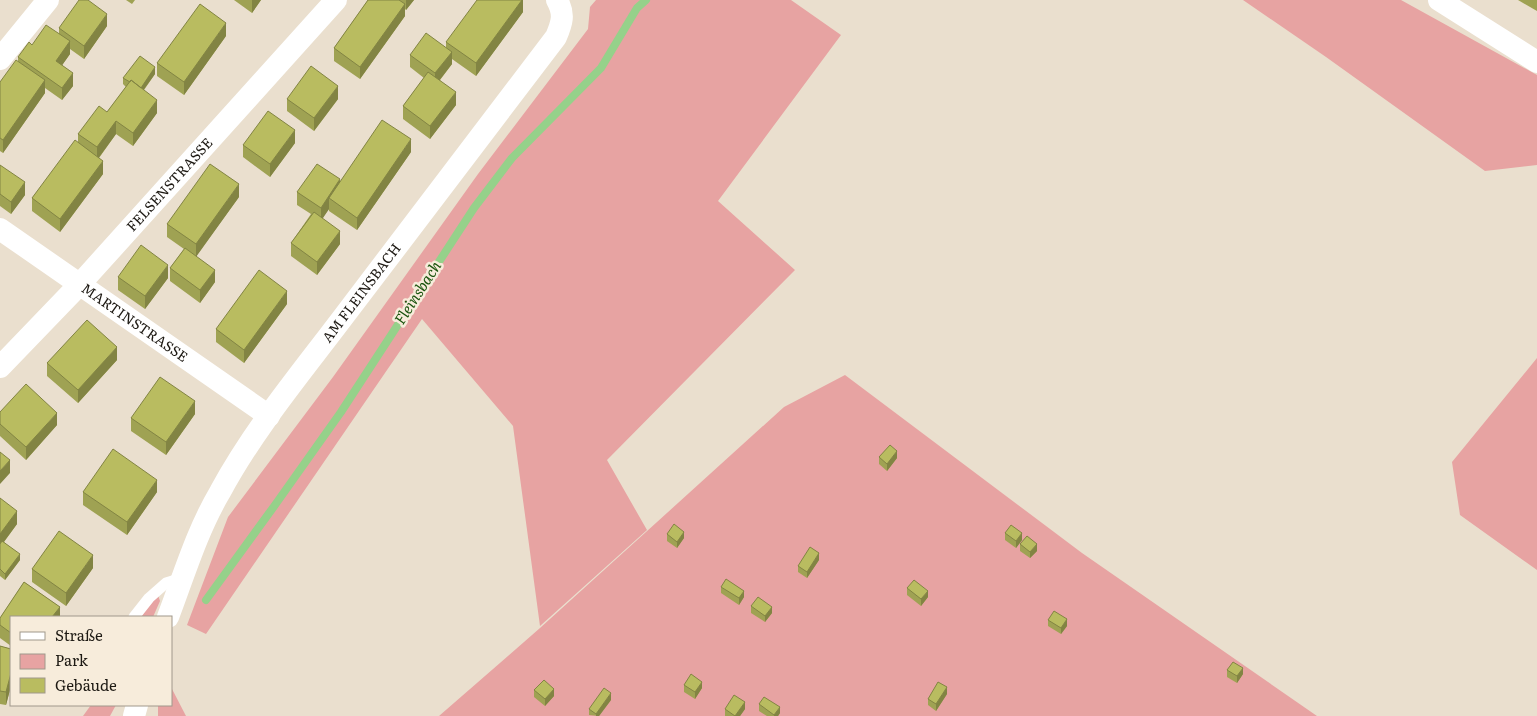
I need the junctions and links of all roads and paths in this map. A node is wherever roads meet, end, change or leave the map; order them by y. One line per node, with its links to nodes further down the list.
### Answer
1 (48, 0): 5 (street)
2 (336, 0): 8 (street, FELSENSTRASSE)
3 (558, 0): 10 (street, AM FLEINSBACH)
4 (1439, 0): 6 (street)
5 (0, 59)
6 (1537, 62)
7 (0, 229): 8 (street, MARTINSTRASSE)
8 (80, 284): 9 (street, FELSENSTRASSE); 10 (street, MARTINSTRASSE)
9 (0, 367)
10 (269, 416): 11 (street, AM FLEINSBACH)
11 (183, 578): 12 (lane); 13 (street, AM FLEINSBACH)
12 (135, 616)
13 (168, 616)

